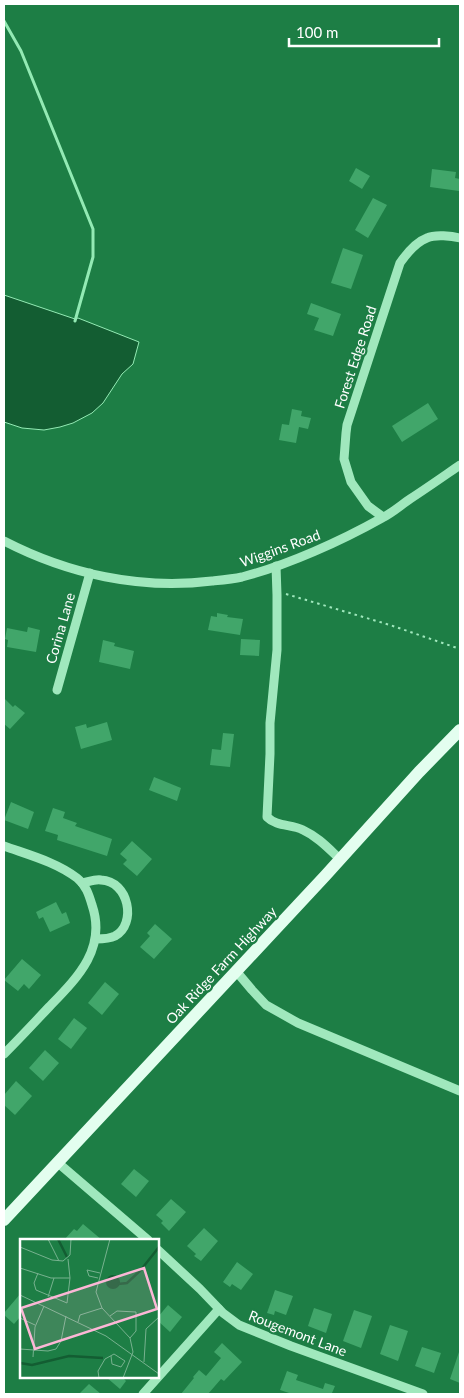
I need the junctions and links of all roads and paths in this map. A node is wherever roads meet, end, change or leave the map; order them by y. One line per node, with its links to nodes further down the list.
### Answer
1 (460, 238): 3 (street, Forest Edge Road)
2 (460, 465): 3 (street, Wiggins Road)
3 (383, 518): 5 (street, Wiggins Road)
4 (4, 541): 6 (street, Wiggins Road)
5 (276, 566): 6 (street, Wiggins Road); 7 (street)
6 (90, 573): 9 (street, Corina Lane)
7 (277, 592): 8 (path); 12 (street)
8 (460, 649)
9 (57, 690)
10 (460, 730): 12 (main road, Oak Ridge Farm Highway)
11 (4, 846): 13 (street)
12 (340, 859): 15 (main road, Oak Ridge Farm Highway)
13 (82, 883): 14 (street); 14 (street)
14 (96, 939): 16 (street)
15 (236, 971): 17 (street); 18 (main road, Oak Ridge Farm Highway)
16 (4, 1054)
17 (460, 1091)
18 (57, 1162): 19 (main road, Oak Ridge Farm Highway); 20 (street)
19 (4, 1220)
20 (147, 1239)
21 (159, 1251): 22 (street, Rougemont Lane)
22 (219, 1308): 23 (street); 26 (street, Rougemont Lane)
23 (159, 1376)
24 (157, 1378): 25 (street)
25 (143, 1394)
26 (423, 1394)

